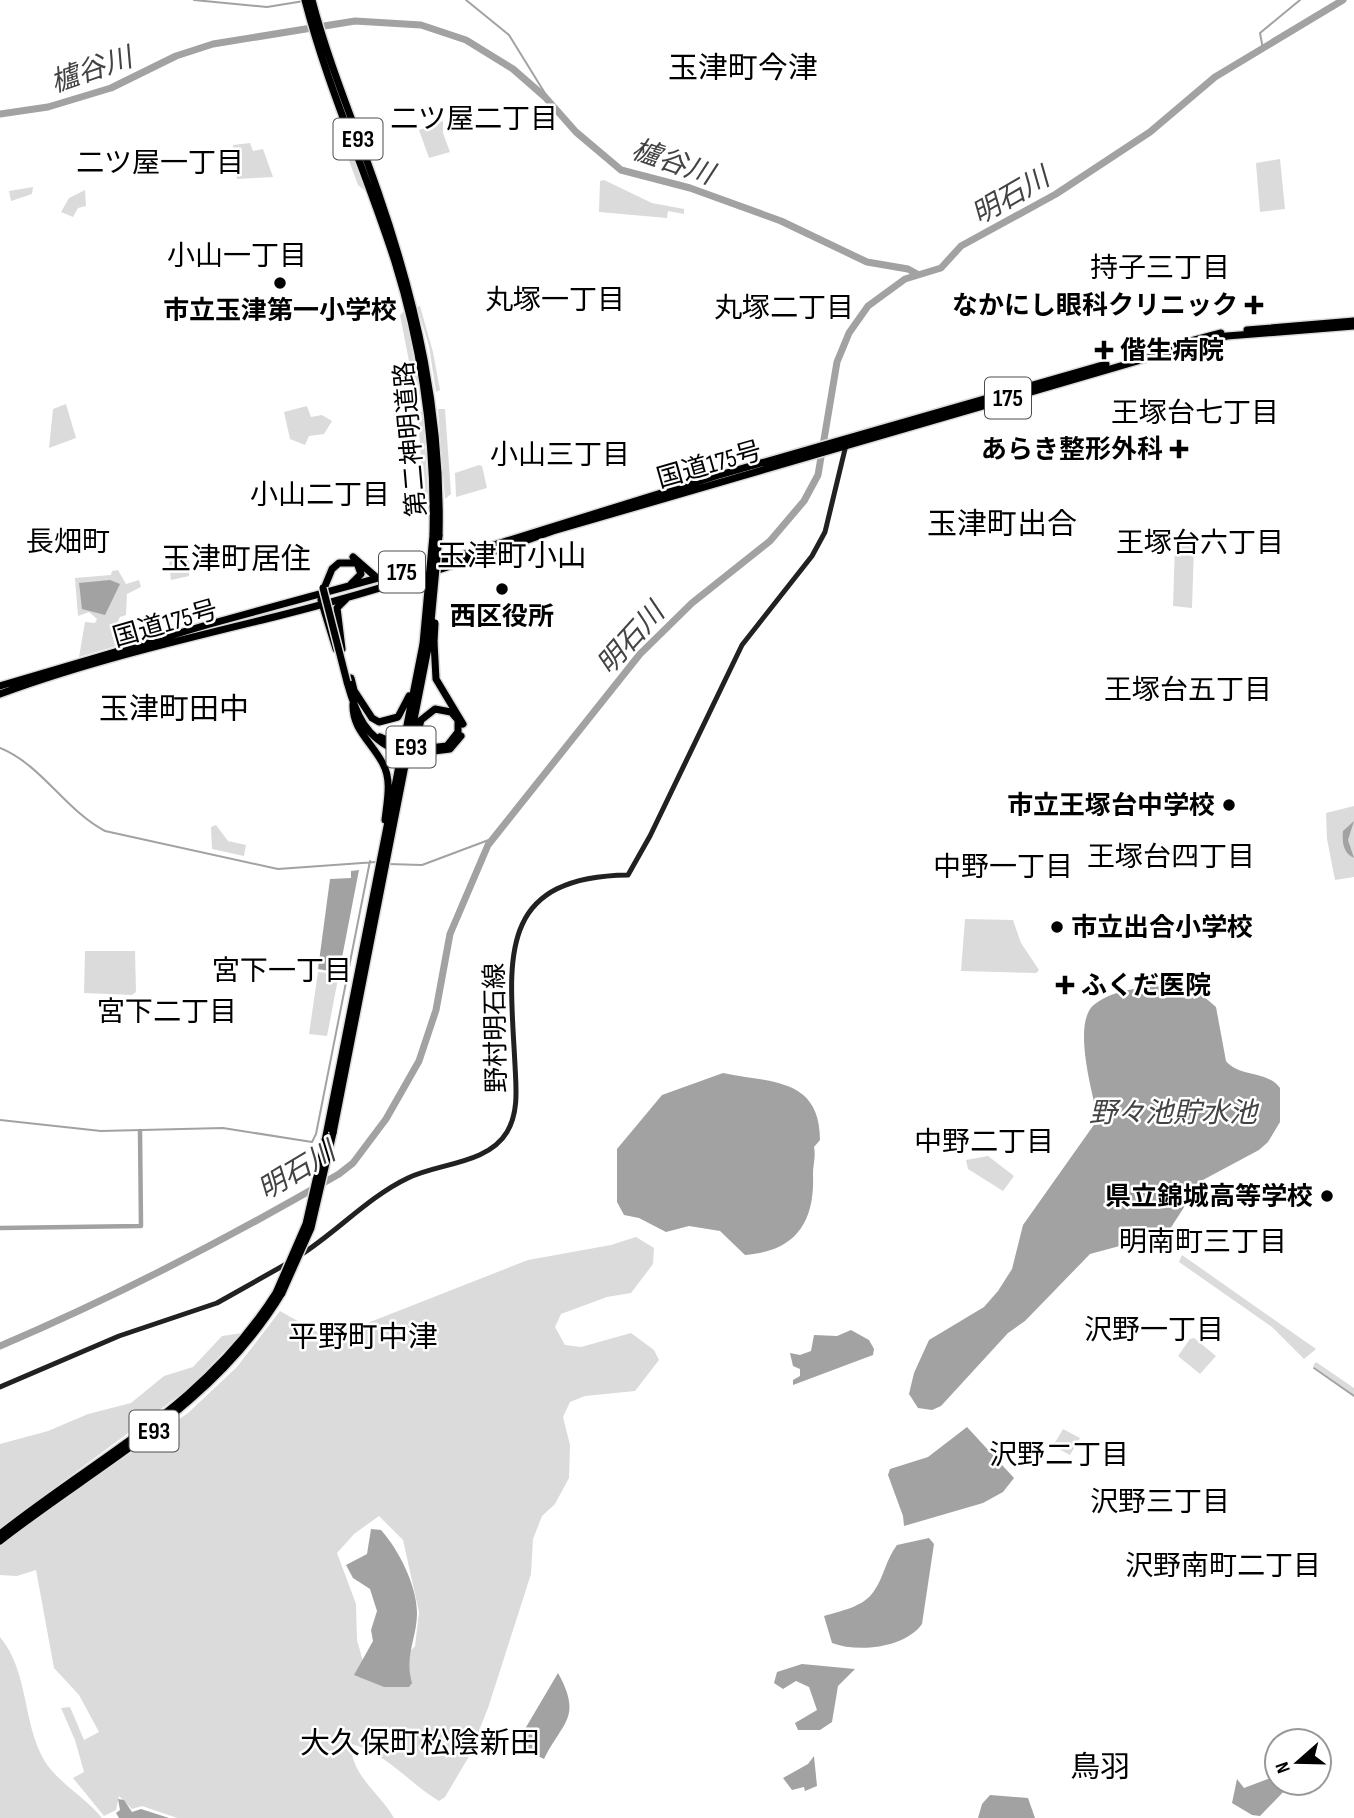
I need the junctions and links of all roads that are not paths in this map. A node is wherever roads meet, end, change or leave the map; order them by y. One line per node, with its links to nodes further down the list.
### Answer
1 (305, 0): 3 (highway, 第二神明道路 / E93)
2 (312, 0): 3 (highway, 第二神明道路 / E93)
3 (337, 88): 7 (highway, 第二神明道路 / E93)
4 (1354, 324): 5 (highway, 国道175号 / 175)
5 (847, 443): 6 (highway, 国道175号 / 175); 24 (main road, 野村明石線)
6 (803, 456): 8 (highway, 国道175号 / 175); 11 (highway, 国道175号 / 175)
7 (436, 535): 12 (highway, 第二神明道路 / E93, bridge); 12 (highway, 第二神明道路 / E93, bridge)
8 (377, 578): 9 (highway); 10 (highway, 国道175号 / 175)
9 (323, 593): 10 (highway, 国道175号 / 175); 10 (highway); 11 (highway, 国道175号 / 175); 13 (highway, bridge); 13 (highway, bridge); 15 (highway, 国道175号 / 175); 18 (highway, 国道175号 / 175)
10 (331, 593)
11 (356, 593): 13 (highway, bridge)
12 (428, 643): 16 (highway, 第二神明道路 / E93); 20 (highway, 第二神明道路 / E93); 20 (highway)
13 (341, 653): 14 (highway, bridge)
14 (349, 680): 17 (highway); 19 (highway)
15 (0, 687)
16 (414, 687): 17 (highway); 21 (highway, 第二神明道路 / E93)
17 (355, 692): 19 (highway)
18 (0, 694)
19 (353, 704): 21 (highway)
20 (406, 770): 21 (highway, 第二神明道路 / E93)
21 (385, 850): 22 (highway, 第二神明道路 / E93); 22 (highway, 第二神明道路 / E93)
22 (379, 888): 23 (highway, 第二神明道路 / E93, bridge)
23 (279, 1293): 25 (highway, 第二神明道路 / E93); 26 (highway, 第二神明道路 / E93)
24 (0, 1387)
25 (0, 1534)
26 (0, 1541)

